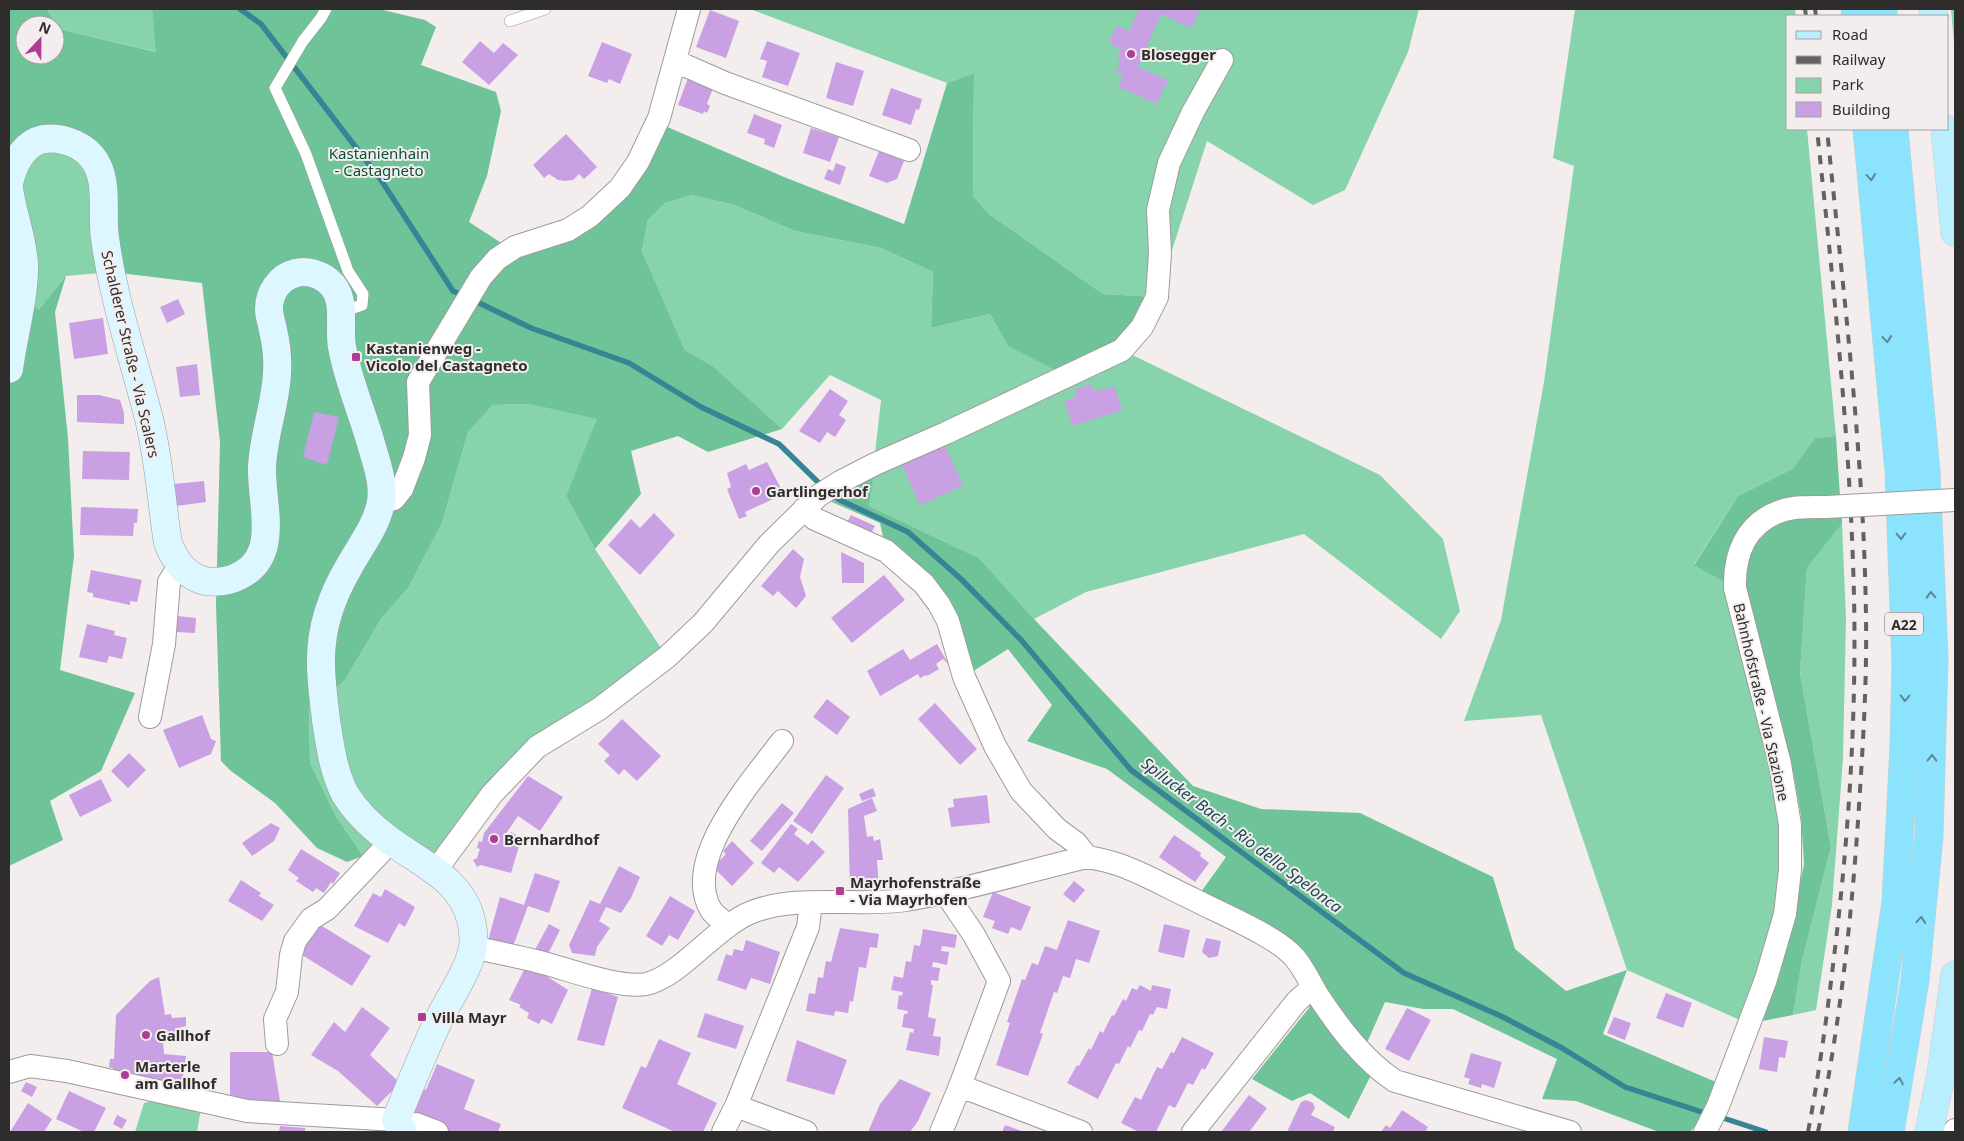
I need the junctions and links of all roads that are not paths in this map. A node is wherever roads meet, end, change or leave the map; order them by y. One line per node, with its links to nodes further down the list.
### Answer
1 (326, 9): 14 (lane)
2 (546, 9): 4 (lane)
3 (689, 9): 6 (street)
4 (510, 22)
5 (1222, 60): 16 (street)
6 (675, 61): 10 (street); 18 (street)
7 (1867, 130): 36 (highway, A22, one-way to 36)
8 (1894, 130): 39 (highway, A22, one-way to 8)
9 (1945, 130): 13 (main road)
10 (909, 150)
11 (9, 183): 19 (street, Schalderer Straße - Via Scalers)
12 (9, 188): 15 (street)
13 (1955, 232)
14 (342, 312): 18 (street); 19 (street)
15 (9, 369)
16 (819, 496): 23 (street); 24 (street)
17 (1955, 500): 38 (street, Bahnhofstraße - Via Stazione, bridge)
18 (381, 502): 22 (street)
19 (179, 566): 20 (street)
20 (150, 716)
21 (782, 741): 27 (street)
22 (389, 840): 24 (street); 31 (street)
23 (1087, 857): 25 (street); 30 (street)
24 (436, 870): 28 (street)
25 (945, 892): 26 (street); 33 (street)
26 (811, 903): 27 (street); 34 (street)
27 (728, 925): 28 (street)
28 (473, 947): 37 (street)
29 (1955, 975): 47 (main road)
30 (1313, 987): 35 (street); 45 (street)
31 (277, 1044)
32 (9, 1072): 37 (street)
33 (960, 1086): 43 (street); 44 (street)
34 (736, 1106): 41 (street); 42 (street)
35 (1517, 1125): 46 (street)
36 (1863, 1126)
37 (400, 1128): 40 (street)
38 (1707, 1129)
39 (1891, 1130)
40 (437, 1132)
41 (723, 1132)
42 (806, 1132)
43 (941, 1132)
44 (1081, 1132)
45 (1193, 1132)
46 (1570, 1132)
47 (1929, 1132)

